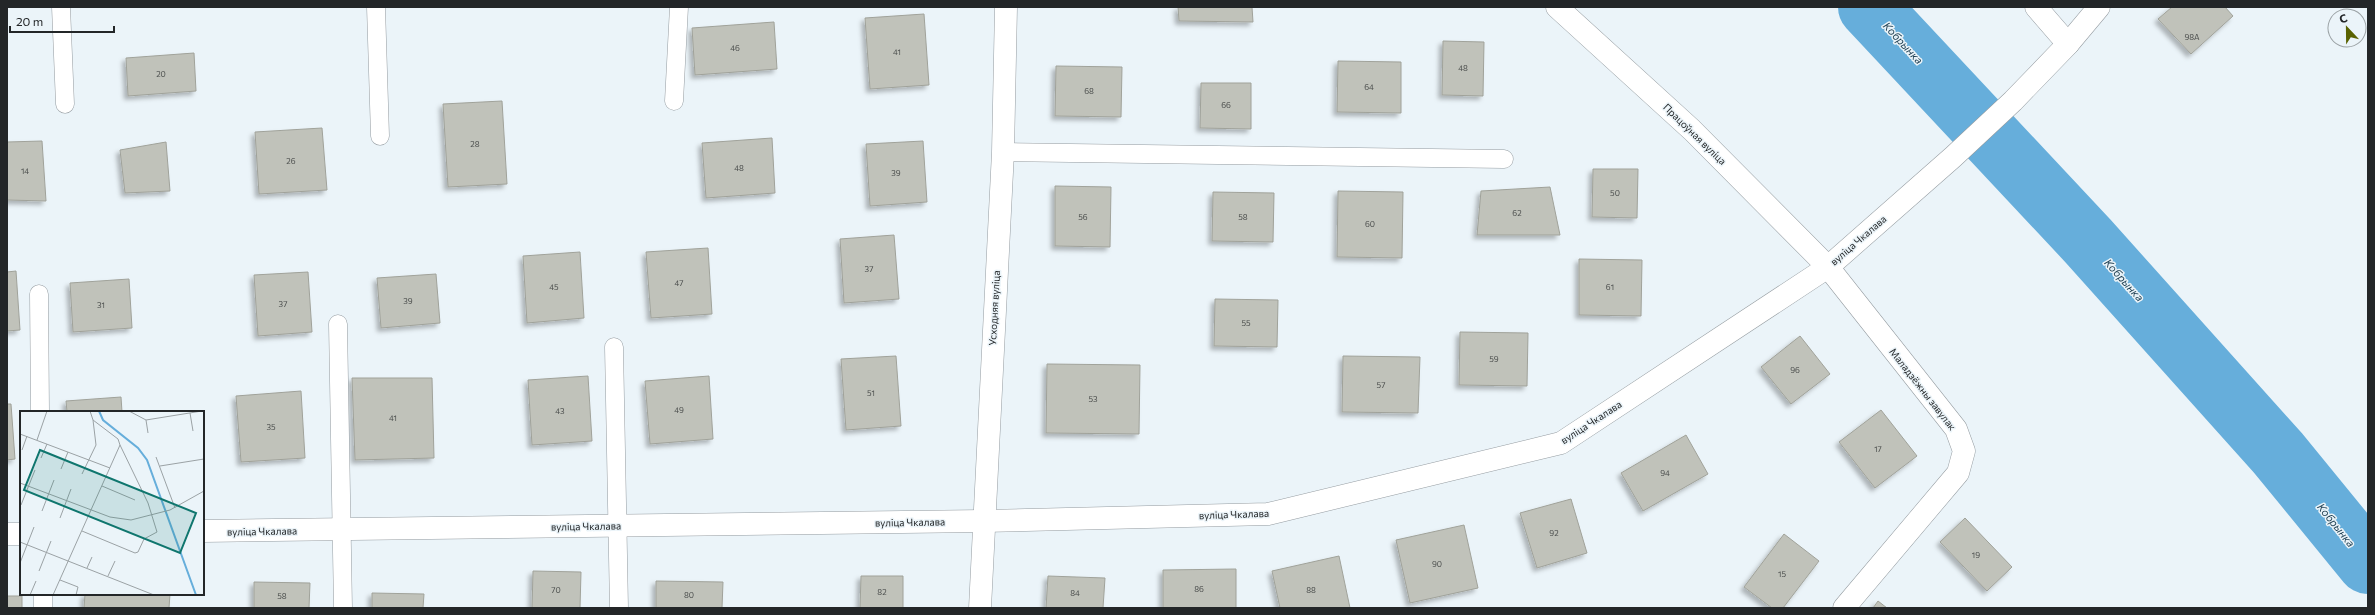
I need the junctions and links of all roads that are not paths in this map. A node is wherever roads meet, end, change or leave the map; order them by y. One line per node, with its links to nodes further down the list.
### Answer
1 (61, 7): 10 (lane)
2 (376, 7): 11 (lane)
3 (679, 7): 9 (lane)
4 (1006, 7): 12 (main road, Усходняя вуліца)
5 (1557, 7): 14 (main road, Працоўная вуліца)
6 (2036, 7): 8 (main road)
7 (2098, 7): 8 (main road, вуліца Чкалава)
8 (2068, 44): 14 (main road, вуліца Чкалава)
9 (674, 101)
10 (65, 104)
11 (380, 136)
12 (1003, 152): 13 (lane); 19 (main road, Усходняя вуліца)
13 (1504, 159)
14 (1828, 267): 19 (main road, вуліца Чкалава); 30 (main road, Маладзёжны завулак)
15 (39, 294): 18 (lane)
16 (338, 324): 21 (lane)
17 (614, 347): 20 (lane)
18 (40, 411)
19 (983, 521): 20 (main road, вуліца Чкалава); 29 (main road, Усходняя вуліца)
20 (618, 526): 21 (main road, вуліца Чкалава); 28 (lane)
21 (342, 529): 22 (main road, вуліца Чкалава); 27 (lane)
22 (204, 531)
23 (7, 534): 24 (main road)
24 (20, 534)
25 (43, 595): 26 (lane)
26 (43, 608)
27 (343, 608)
28 (620, 608)
29 (980, 608)
30 (1844, 608)

